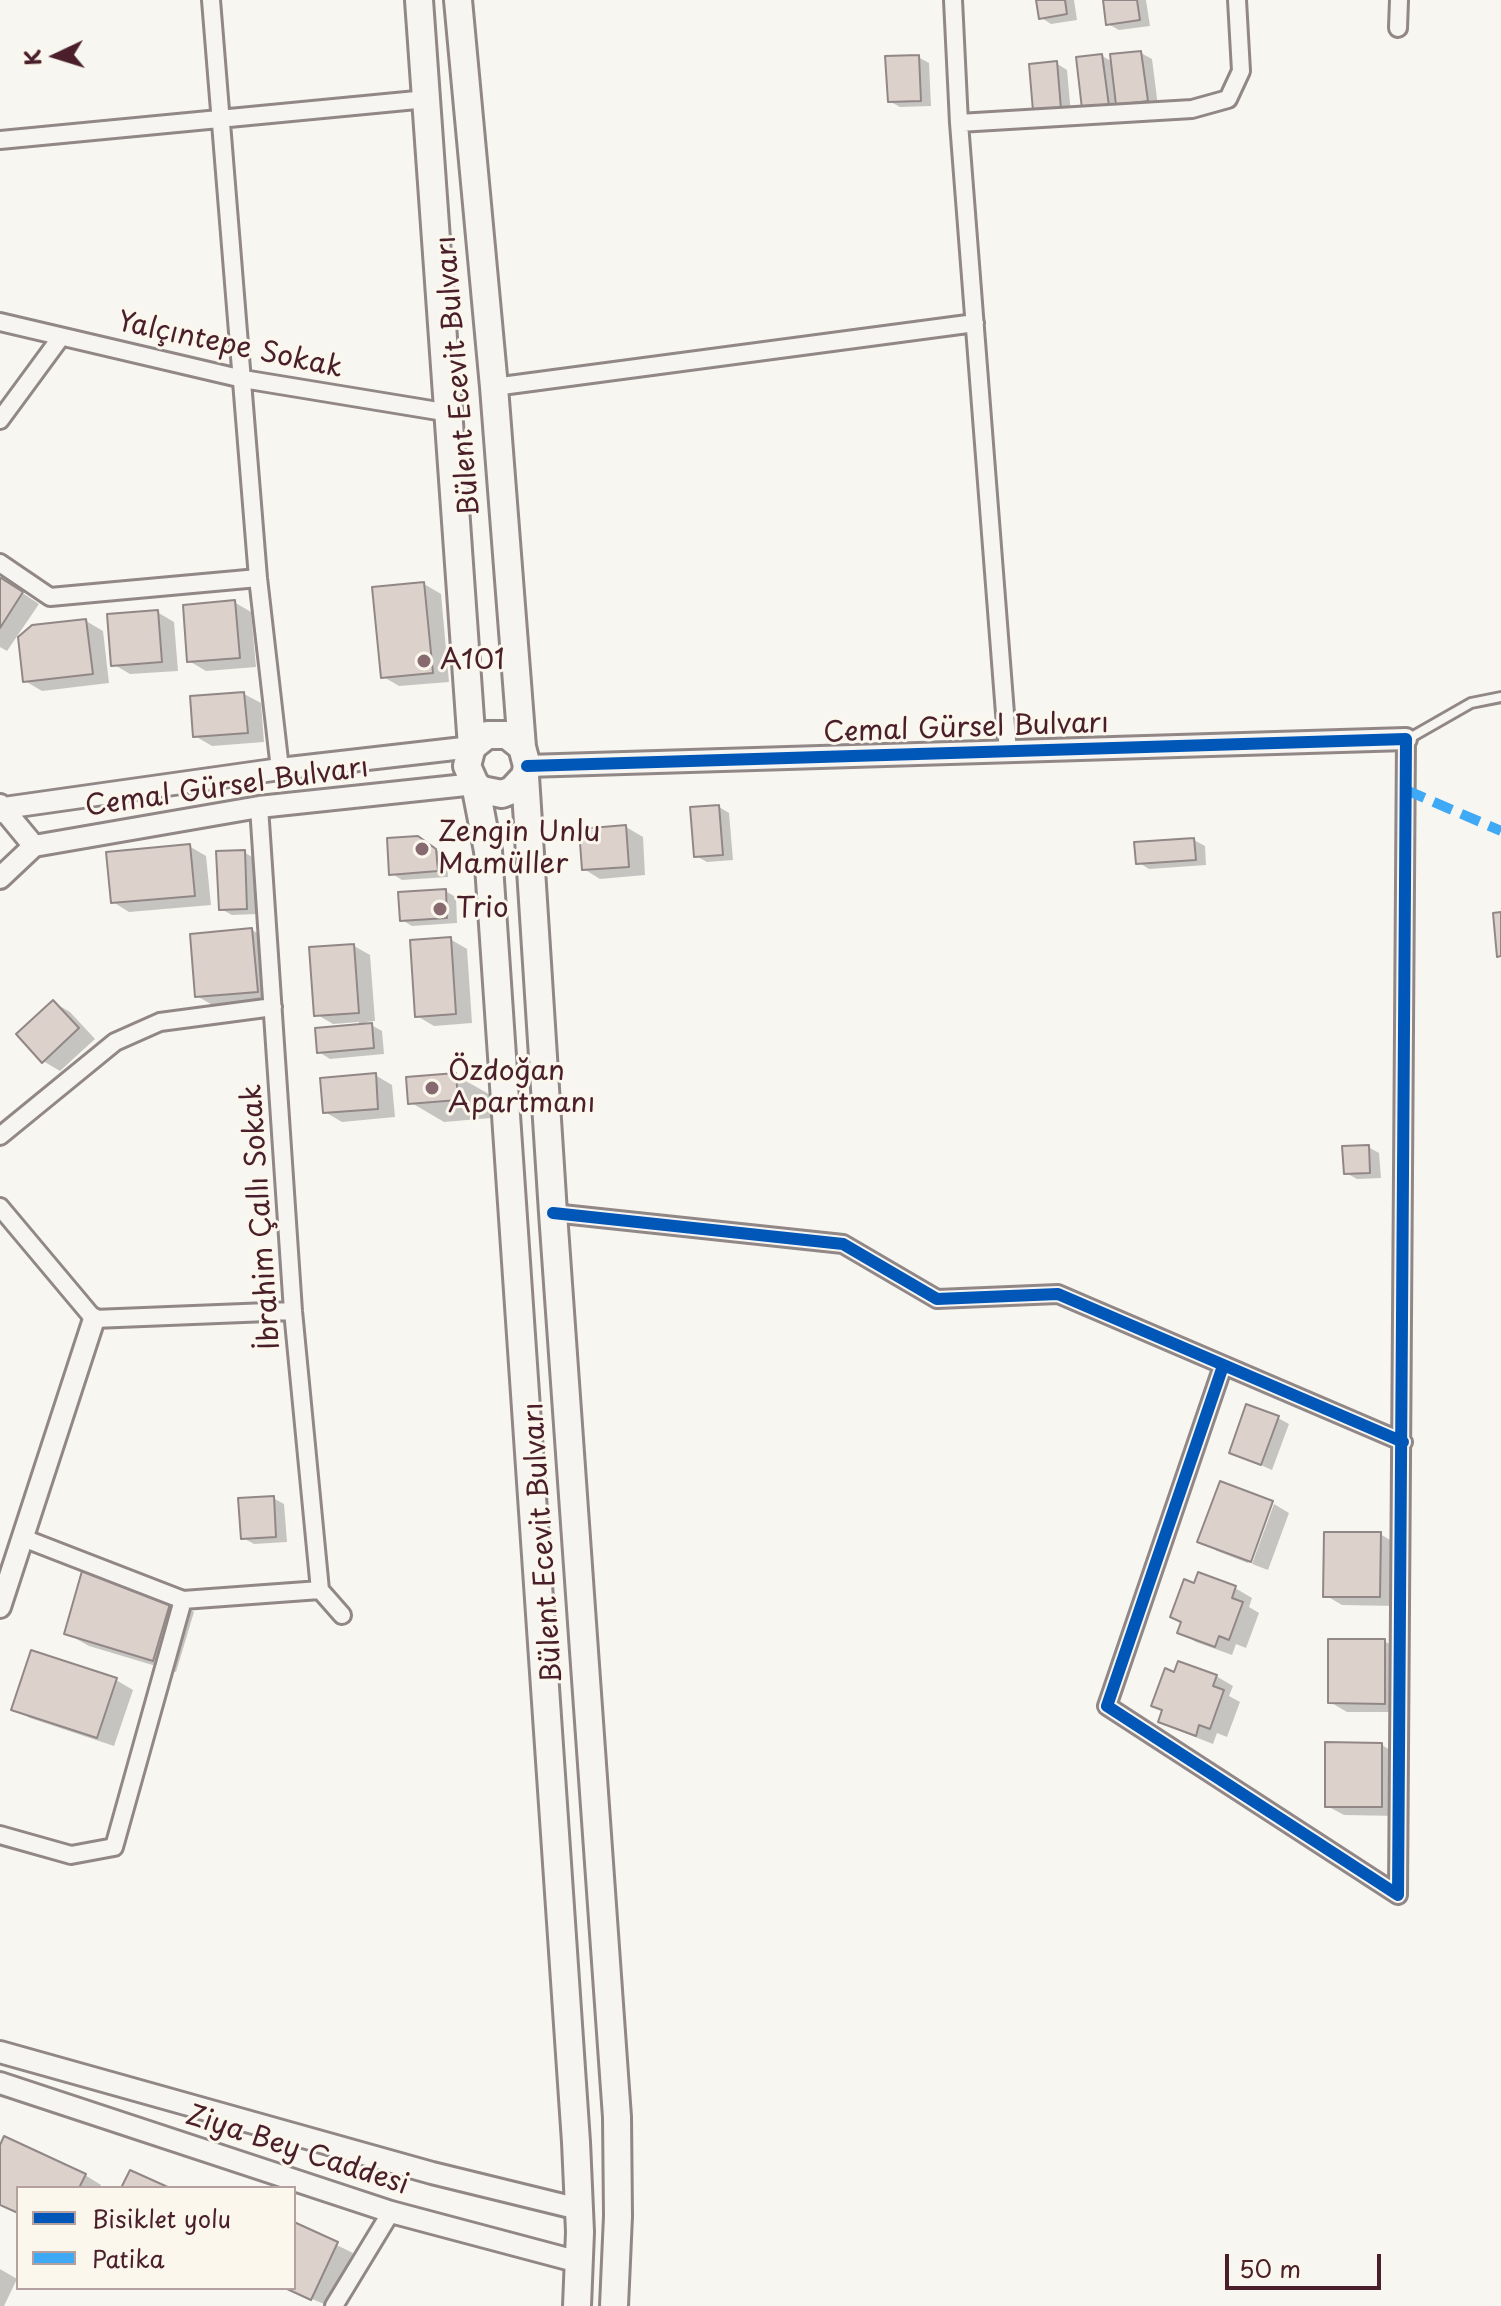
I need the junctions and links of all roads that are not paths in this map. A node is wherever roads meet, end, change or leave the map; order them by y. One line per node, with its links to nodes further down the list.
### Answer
1 (211, 0): 9 (street)
2 (419, 0): 8 (main road, Bülent Ecevit Bulvarı)
3 (458, 0): 16 (main road, Bülent Ecevit Bulvarı)
4 (953, 0): 10 (street)
5 (1237, 0): 10 (street)
6 (1399, 0): 7 (street)
7 (1398, 28)
8 (427, 99): 9 (street); 17 (main road, Bülent Ecevit Bulvarı)
9 (219, 118): 11 (street); 15 (street)
10 (959, 123): 13 (street)
11 (0, 140)
12 (0, 322): 14 (street, Yalçıntepe Sokak)
13 (975, 323): 16 (street); 24 (street)
14 (61, 337): 15 (street, Yalçıntepe Sokak); 18 (street)
15 (243, 379): 17 (street, Yalçıntepe Sokak); 20 (street)
16 (494, 387): 25 (main road, Bülent Ecevit Bulvarı)
17 (450, 413): 23 (main road, Bülent Ecevit Bulvarı)
18 (0, 420)
19 (0, 563): 20 (street)
20 (258, 578): 26 (street)
21 (1501, 697): 22 (lane, Cemal Gürsel Bulvarı)
22 (1406, 739): 24 (street, Cemal Gürsel Bulvarı); 39 (street)
23 (472, 747): 25 (main road); 26 (street, Cemal Gürsel Bulvarı); 27 (main road)
24 (1008, 752): 25 (street, Cemal Gürsel Bulvarı)
25 (525, 763): 27 (main road); 35 (main road, Bülent Ecevit Bulvarı)
26 (280, 769): 29 (street, Cemal Gürsel Bulvarı)
27 (475, 784): 28 (street, Cemal Gürsel Bulvarı); 48 (main road)
28 (259, 807): 30 (street, Cemal Gürsel Bulvarı); 32 (street, İbrahim Çallı Sokak)
29 (1, 809): 30 (street)
30 (34, 846): 31 (street)
31 (0, 878)
32 (273, 1007): 33 (street); 36 (street, İbrahim Çallı Sokak)
33 (0, 1136)
34 (0, 1207): 37 (street)
35 (553, 1213): 38 (street); 53 (main road, Bülent Ecevit Bulvarı)
36 (293, 1311): 37 (street); 41 (street, İbrahim Çallı Sokak)
37 (94, 1319): 40 (street)
38 (1223, 1366): 39 (street); 39 (street)
39 (1403, 1442)
40 (23, 1538): 42 (street); 43 (street)
41 (320, 1590): 42 (street); 44 (street)
42 (183, 1600): 45 (street)
43 (0, 1607)
44 (342, 1615)
45 (0, 1835)
46 (0, 2052): 48 (street, Ziya Bey Caddesi)
47 (0, 2083): 49 (street, Ziya Bey Caddesi)
48 (579, 2209): 50 (main road)
49 (391, 2212): 50 (street, Ziya Bey Caddesi); 51 (street)
50 (579, 2262): 52 (main road)
51 (334, 2306)
52 (577, 2306)
53 (614, 2306)

